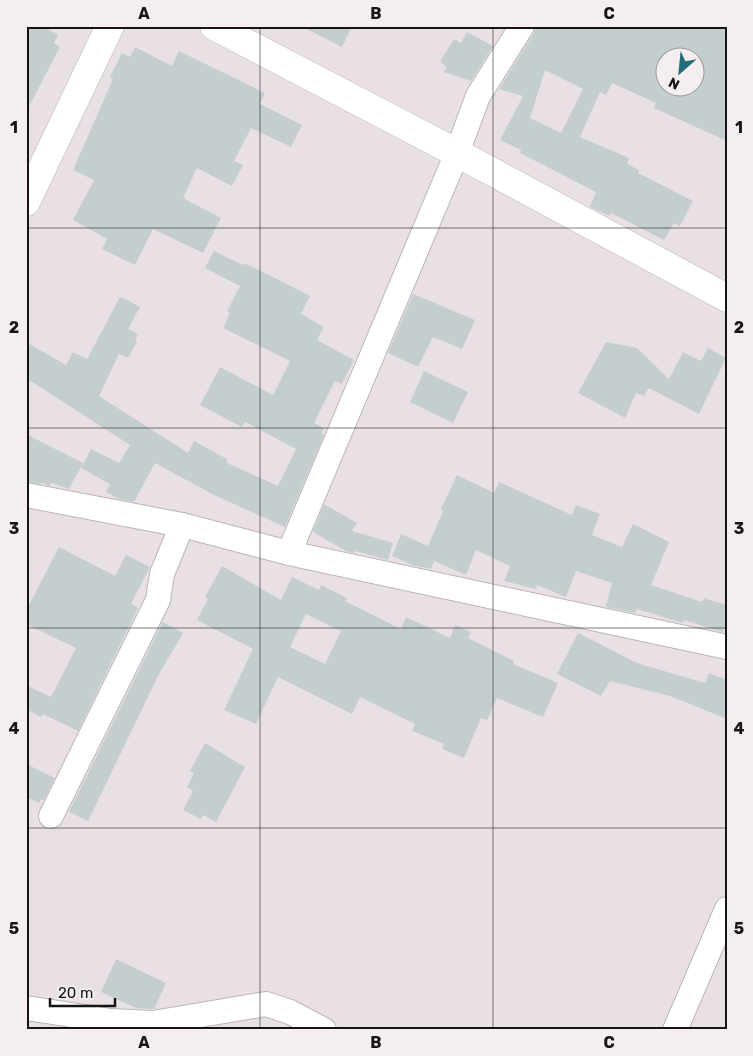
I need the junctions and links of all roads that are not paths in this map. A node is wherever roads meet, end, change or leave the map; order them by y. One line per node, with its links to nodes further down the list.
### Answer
1 (110, 26): 5 (street)
2 (214, 26): 4 (street)
3 (522, 26): 4 (street)
4 (457, 153): 6 (street); 9 (street)
5 (26, 202)
6 (727, 298)
7 (26, 495): 8 (street)
8 (182, 525): 9 (street); 11 (street)
9 (289, 553): 10 (street)
10 (727, 647)
11 (51, 816)
12 (727, 909): 15 (street)
13 (26, 1008): 14 (street)
14 (324, 1030)
15 (675, 1030)

